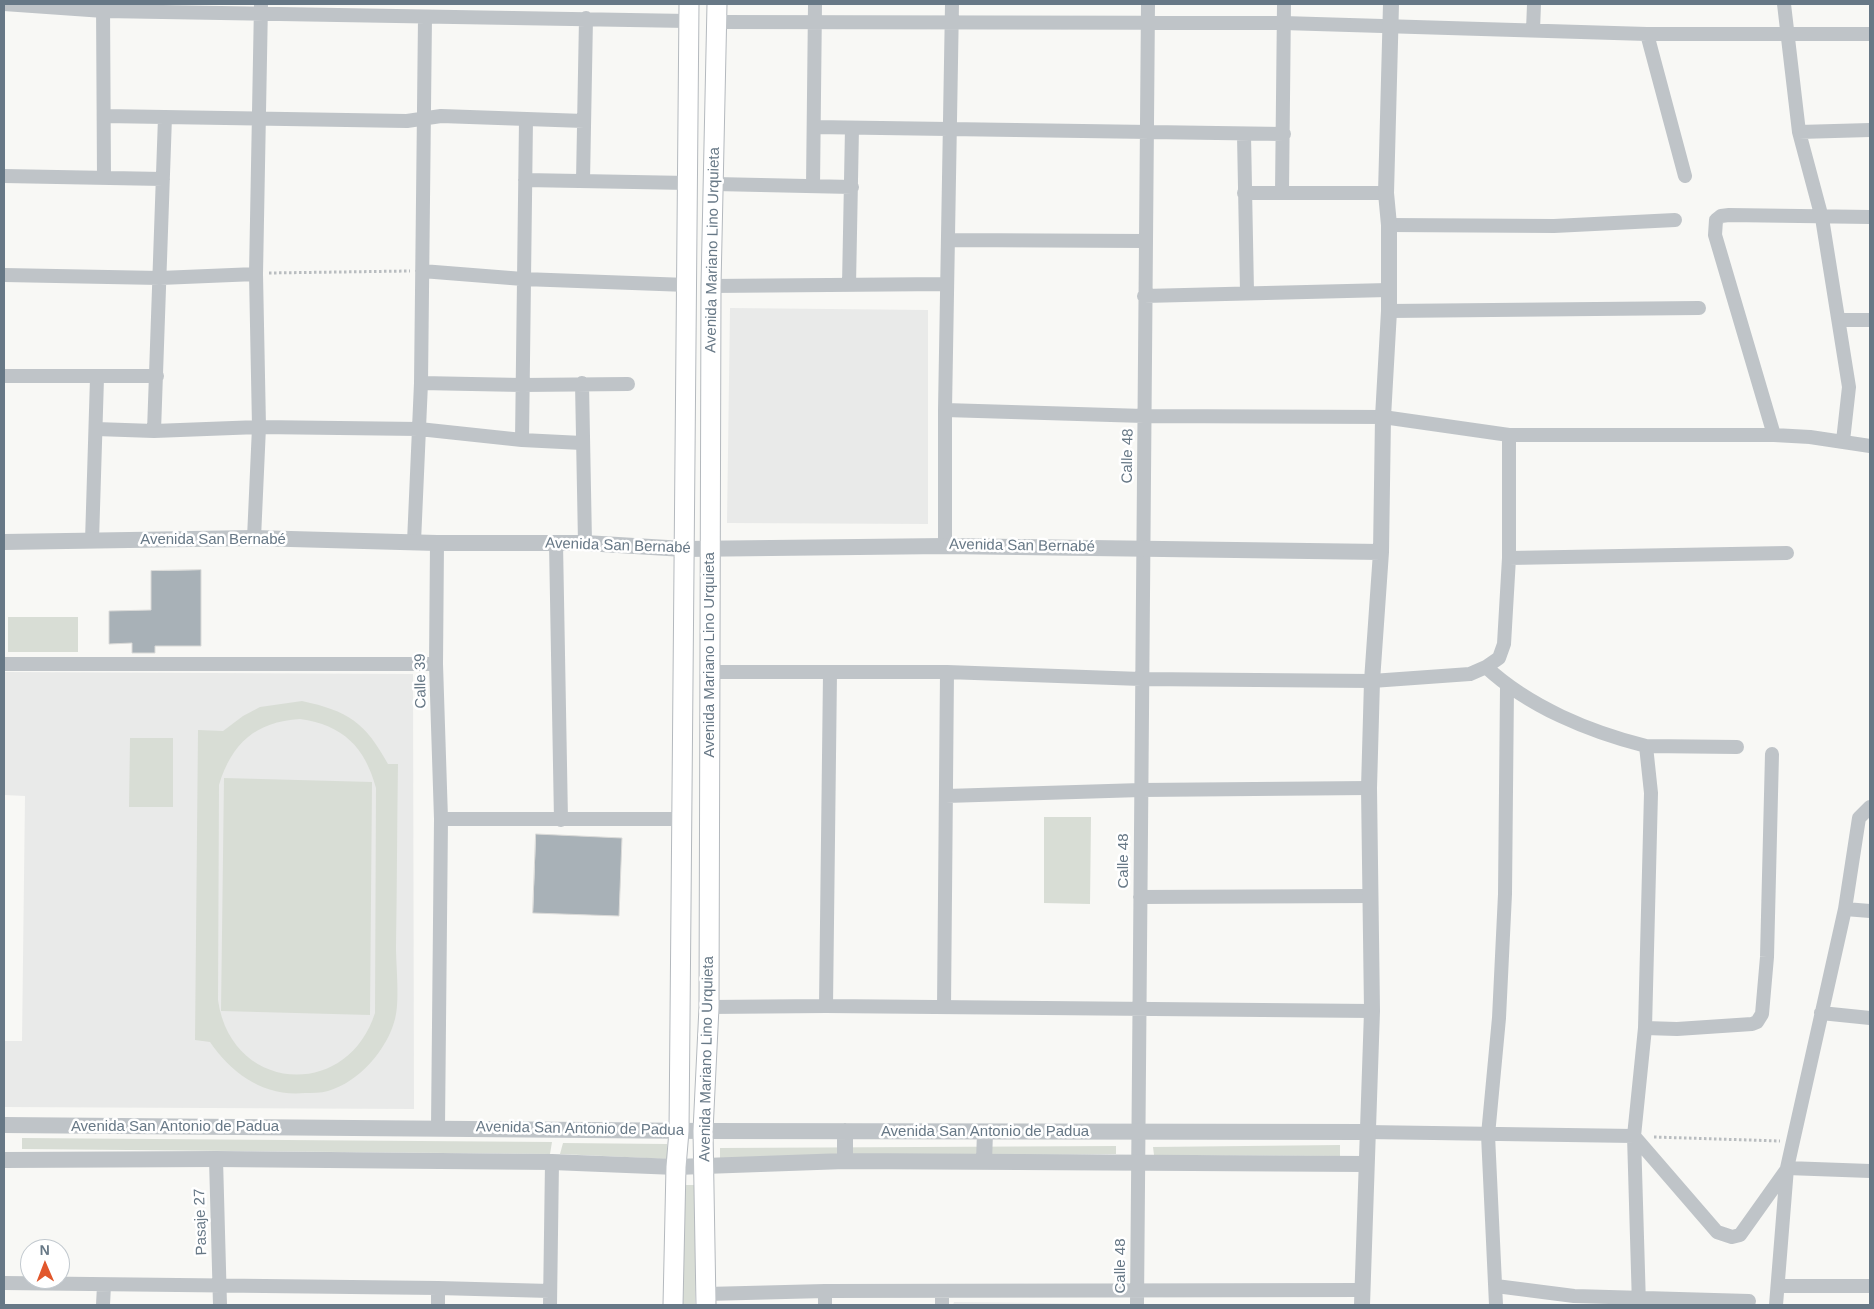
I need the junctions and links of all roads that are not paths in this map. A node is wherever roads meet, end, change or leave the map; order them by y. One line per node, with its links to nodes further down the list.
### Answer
1 (4, 4): 9 (street)
2 (815, 4): 16 (street)
3 (952, 4): 15 (street)
4 (1148, 4): 17 (street, Calle 48)
5 (1284, 4): 18 (street)
6 (1391, 4): 19 (street)
7 (1534, 4): 20 (street)
8 (1784, 4): 22 (street)
9 (104, 8): 10 (street); 24 (street)
10 (260, 8): 13 (street); 27 (street)
11 (689, 12): 14 (street); 44 (main road, Avenida Mariano Lino Urquieta)
12 (717, 13): 16 (street); 45 (main road, Avenida Mariano Lino Urquieta)
13 (425, 17): 14 (street); 26 (street)
14 (586, 18): 29 (street)
15 (951, 22): 16 (street); 17 (street); 32 (street)
16 (815, 23): 30 (street)
17 (1148, 23): 18 (street); 35 (street, Calle 48)
18 (1283, 23): 19 (street); 37 (street)
19 (1391, 26): 20 (street); 50 (street)
20 (1533, 30): 21 (street)
21 (1647, 34): 22 (street); 39 (street)
22 (1787, 34): 23 (street); 34 (street)
23 (1870, 34)
24 (104, 116): 25 (street); 40 (street)
25 (165, 117): 27 (street); 41 (street)
26 (424, 118): 27 (street); 28 (street); 57 (street)
27 (259, 119): 58 (street)
28 (526, 119): 29 (street); 42 (street)
29 (584, 121): 43 (street)
30 (814, 127): 31 (street); 46 (street)
31 (852, 128): 32 (street); 47 (street)
32 (950, 130): 35 (street); 55 (street)
33 (1870, 130): 34 (street)
34 (1799, 132): 52 (street)
35 (1147, 134): 36 (street); 56 (street, Calle 48)
36 (1244, 134): 37 (street); 49 (street)
37 (1284, 134): 48 (street)
38 (4, 176): 40 (street)
39 (1685, 176)
40 (104, 178): 41 (street)
41 (163, 179): 60 (street)
42 (524, 180): 43 (street); 61 (street)
43 (583, 181): 44 (street)
44 (688, 183): 63 (main road, Avenida Mariano Lino Urquieta)
45 (715, 184): 46 (street); 65 (main road, Avenida Mariano Lino Urquieta)
46 (813, 186): 47 (street)
47 (852, 187): 64 (street)
48 (1282, 192): 49 (street); 50 (street)
49 (1244, 193): 67 (street)
50 (1386, 193): 54 (street)
51 (1870, 217): 52 (street)
52 (1822, 218): 71 (street); 88 (street)
53 (1675, 220): 54 (street)
54 (1389, 225): 66 (street)
55 (948, 240): 56 (street); 62 (street)
56 (1145, 241): 68 (street, Calle 48)
57 (422, 271): 61 (street); 76 (street)
58 (256, 274): 60 (street); 83 (street)
59 (4, 276): 60 (street)
60 (160, 278): 74 (street)
61 (523, 279): 63 (street); 79 (street)
62 (947, 284): 64 (street); 80 (street)
63 (687, 285): 103 (main road, Avenida Mariano Lino Urquieta)
64 (850, 285): 65 (street)
65 (711, 286): 101 (main road, Avenida Mariano Lino Urquieta)
66 (1388, 290): 67 (street); 70 (street)
67 (1247, 292): 68 (street)
68 (1144, 296): 81 (street, Calle 48)
69 (1699, 308): 70 (street)
70 (1389, 311): 82 (street)
71 (1840, 320): 72 (street); 90 (street)
72 (1870, 320)
73 (4, 376): 75 (street)
74 (157, 376): 75 (street); 86 (street)
75 (97, 378): 84 (street)
76 (421, 383): 79 (street); 85 (street)
77 (582, 383): 78 (street); 79 (street); 91 (street)
78 (628, 384)
79 (522, 385): 89 (street)
80 (945, 410): 81 (street); 100 (street)
81 (1144, 416): 82 (street); 102 (street, Calle 48)
82 (1383, 417): 87 (street); 104 (street)
83 (259, 427): 85 (street); 86 (street); 93 (street)
84 (96, 429): 86 (street); 94 (street)
85 (419, 429): 89 (street); 96 (street)
86 (154, 431)
87 (1509, 435): 88 (street); 106 (street)
88 (1774, 435): 90 (street)
89 (522, 440): 91 (street)
90 (1843, 441): 92 (street)
91 (582, 443): 99 (street)
92 (1870, 446)
93 (254, 538): 94 (street, Avenida San Bernabé); 96 (street, Avenida San Bernabé)
94 (92, 541): 95 (street, Avenida San Bernabé)
95 (4, 542)
96 (414, 542): 97 (street, Avenida San Bernabé)
97 (437, 543): 98 (street, Avenida San Bernabé); 108 (street, Calle 39)
98 (556, 543): 99 (street, Avenida San Bernabé); 125 (street)
99 (585, 543): 103 (street, Avenida San Bernabé)
100 (945, 546): 101 (street, Avenida San Bernabé); 102 (street, Avenida San Bernabé)
101 (709, 547): 103 (street, Avenida San Bernabé); 110 (main road, Avenida Mariano Lino Urquieta)
102 (1143, 548): 104 (street, Avenida San Bernabé); 113 (street, Calle 48)
103 (684, 549): 124 (main road, Avenida Mariano Lino Urquieta)
104 (1381, 552): 114 (street)
105 (1787, 553): 106 (street)
106 (1509, 558): 109 (street)
107 (4, 664): 108 (street)
108 (436, 664): 123 (street, Calle 39)
109 (1486, 667): 114 (street); 115 (street)
110 (711, 672): 112 (street); 131 (main road, Avenida Mariano Lino Urquieta)
111 (947, 672): 112 (street); 113 (street); 121 (street)
112 (830, 673): 130 (street)
113 (1141, 679): 114 (street); 120 (street, Calle 48)
114 (1372, 681): 119 (street)
115 (1507, 686): 116 (street); 146 (street)
116 (1646, 746): 117 (street); 137 (street)
117 (1737, 747)
118 (1772, 754): 137 (street)
119 (1370, 788): 120 (street); 126 (street)
120 (1141, 790): 121 (street); 127 (street, Calle 48)
121 (946, 796): 132 (street)
122 (1870, 807): 128 (street)
123 (440, 819): 125 (street); 139 (street, Calle 39)
124 (681, 819): 125 (street); 140 (main road, Avenida Mariano Lino Urquieta)
125 (561, 820)
126 (1371, 896): 127 (street); 134 (street)
127 (1140, 897): 133 (street, Calle 48)
128 (1844, 909): 129 (street); 135 (street)
129 (1870, 911)
130 (826, 1006): 131 (street); 132 (street)
131 (709, 1007): 141 (main road, Avenida Mariano Lino Urquieta)
132 (944, 1007): 133 (street)
133 (1139, 1009): 134 (street); 144 (street, Calle 48)
134 (1372, 1011): 145 (street)
135 (1821, 1012): 136 (street); 157 (street)
136 (1870, 1018)
137 (1646, 1028): 147 (street)
138 (4, 1126): 139 (street, Avenida San Antonio de Padua)
139 (438, 1127): 140 (street, Avenida San Antonio de Padua)
140 (679, 1131): 141 (street, Avenida San Antonio de Padua); 156 (main road, Avenida Mariano Lino Urquieta)
141 (703, 1131): 142 (street, Avenida San Antonio de Padua); 155 (main road, Avenida Mariano Lino Urquieta)
142 (845, 1132): 143 (street, Avenida San Antonio de Padua); 150 (street)
143 (985, 1132): 144 (street, Avenida San Antonio de Padua); 152 (street)
144 (1138, 1132): 145 (street, Avenida San Antonio de Padua); 153 (street, Calle 48)
145 (1366, 1132): 146 (street); 154 (street)
146 (1488, 1135): 147 (street); 162 (street)
147 (1634, 1136): 157 (street); 172 (street)
148 (216, 1159): 149 (street, Avenida San Antonio de Padua); 151 (street, Avenida San Antonio de Padua); 161 (street, Pasaje 27)
149 (4, 1160)
150 (844, 1161): 152 (street, Avenida San Antonio de Padua); 155 (street, Avenida San Antonio de Padua)
151 (552, 1162): 156 (street, Avenida San Antonio de Padua); 166 (street)
152 (984, 1162): 153 (street, Avenida San Antonio de Padua)
153 (1138, 1162): 154 (street, Avenida San Antonio de Padua); 170 (street, Calle 48)
154 (1365, 1164): 167 (street)
155 (704, 1166): 156 (street, Avenida San Antonio de Padua); 171 (main road, Avenida Mariano Lino Urquieta)
156 (676, 1167): 178 (main road, Avenida Mariano Lino Urquieta)
157 (1787, 1168): 158 (street); 163 (street)
158 (1870, 1171)
159 (4, 1283): 160 (street)
160 (104, 1285): 161 (street); 174 (street)
161 (219, 1285): 165 (street); 175 (street, Pasaje 27)
162 (1496, 1286): 172 (street); 179 (street)
163 (1778, 1286): 164 (street); 180 (street)
164 (1870, 1286)
165 (438, 1288): 166 (street); 176 (street)
166 (550, 1291): 177 (street)
167 (1362, 1297): 170 (street)
168 (825, 1298): 169 (street); 171 (street)
169 (942, 1299): 170 (street)
170 (1137, 1299)
171 (706, 1300)
172 (1639, 1301): 173 (street)
173 (1749, 1301)
174 (103, 1305)
175 (220, 1305)
176 (438, 1305)
177 (550, 1305)
178 (674, 1305)
179 (1496, 1305)
180 (1776, 1305)

